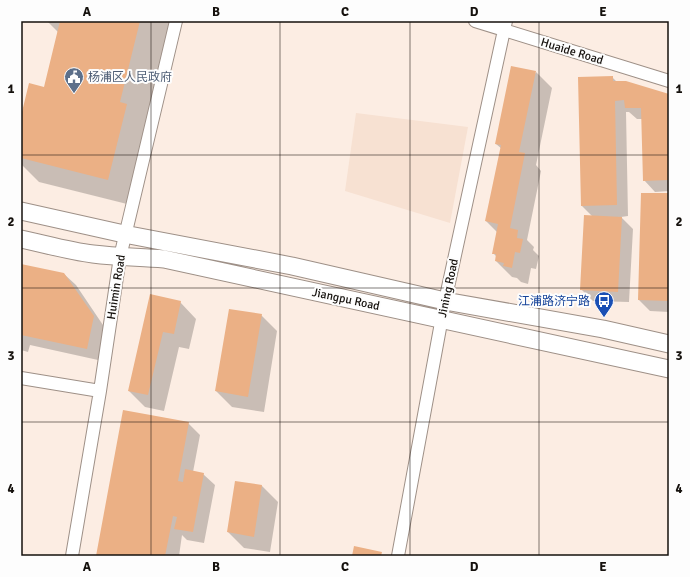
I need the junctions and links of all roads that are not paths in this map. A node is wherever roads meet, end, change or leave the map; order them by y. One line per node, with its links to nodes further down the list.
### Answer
1 (176, 21): 6 (street, Huimin Road)
2 (475, 21): 3 (street, Huaide Road)
3 (505, 26): 4 (street, Huaide Road); 9 (street, Jining Road)
4 (669, 81)
5 (21, 211): 6 (main road, Jiangpu Road)
6 (124, 234): 8 (street, Huimin Road); 9 (main road, Jiangpu Road)
7 (21, 239): 8 (main road, Jiangpu Road)
8 (120, 257): 10 (main road, Jiangpu Road); 14 (street, Huimin Road)
9 (445, 301): 10 (street, Jining Road); 11 (main road, Jiangpu Road)
10 (441, 320): 12 (main road, Jiangpu Road); 16 (street, Jining Road)
11 (669, 344)
12 (669, 369)
13 (21, 378): 14 (street)
14 (100, 391): 15 (street, Huimin Road)
15 (72, 556)
16 (398, 556)

